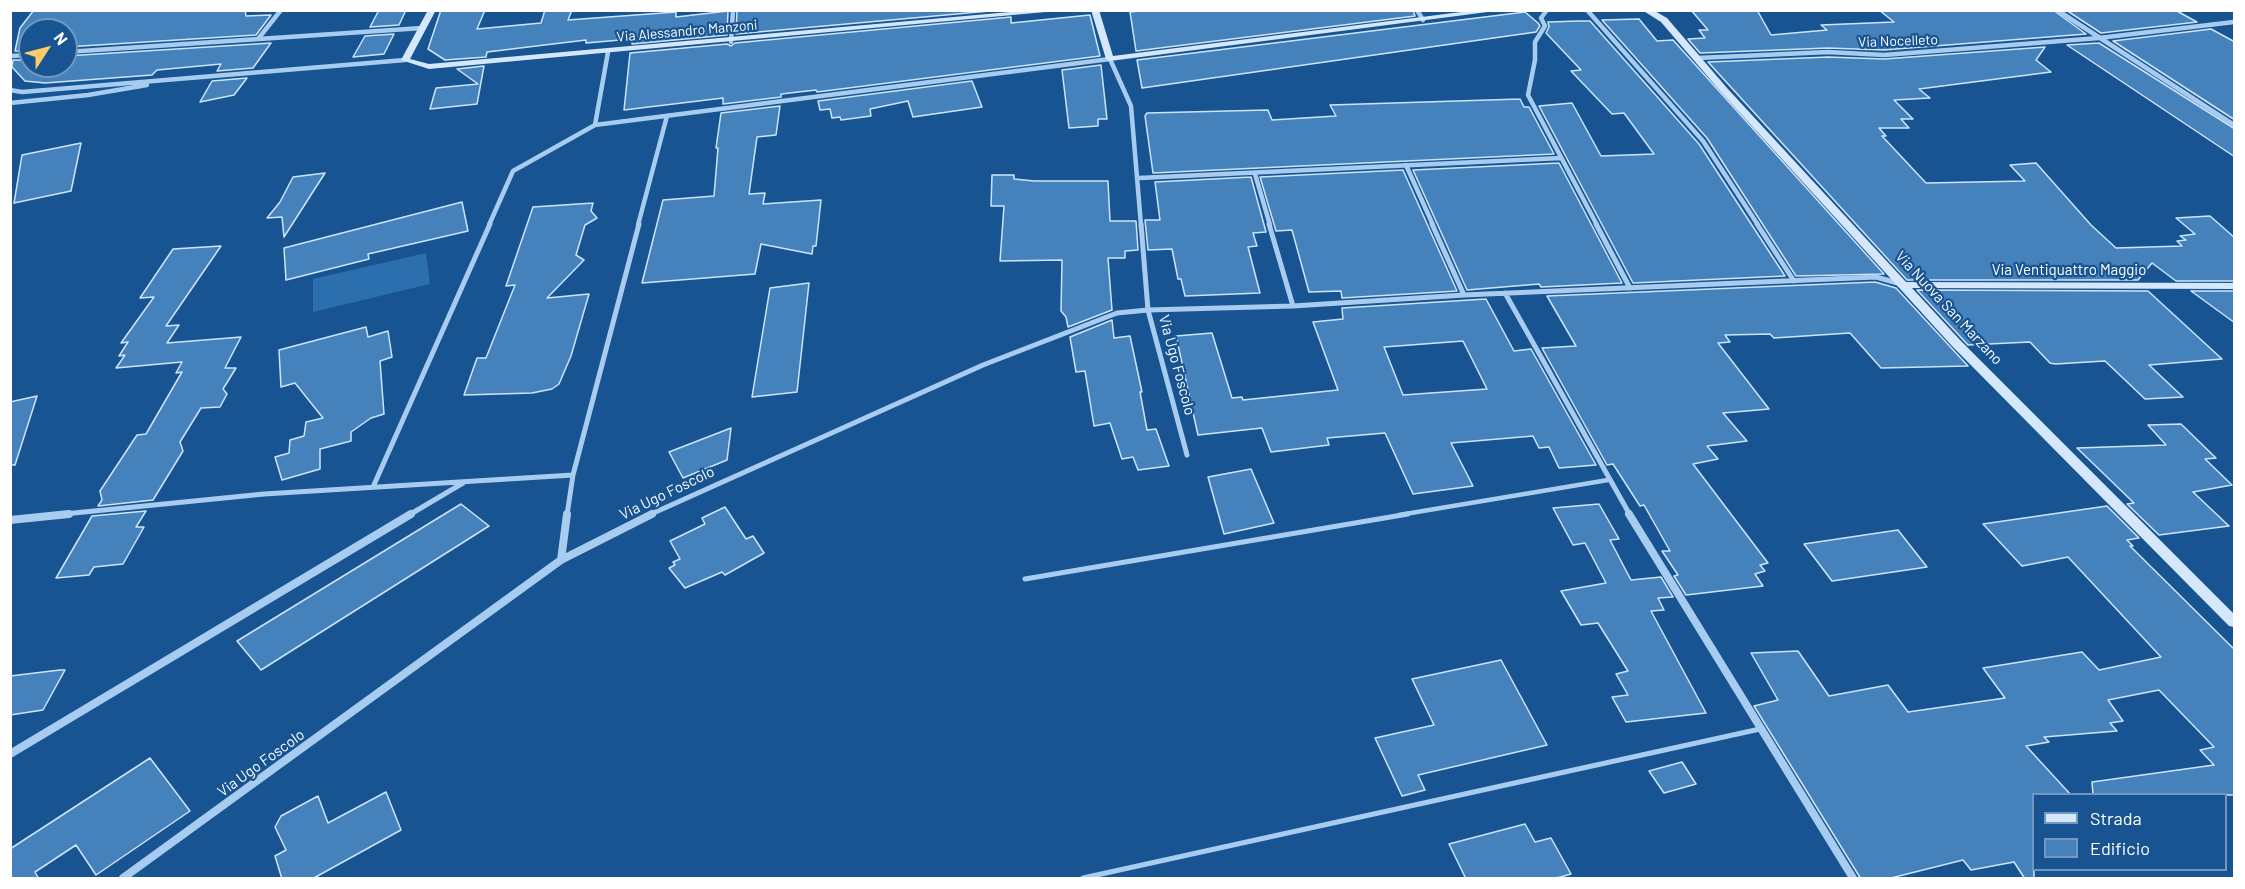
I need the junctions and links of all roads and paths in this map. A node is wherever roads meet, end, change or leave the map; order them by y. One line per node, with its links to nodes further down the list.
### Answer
1 (281, 10): 16 (street)
2 (432, 10): 14 (main road)
3 (733, 10): 17 (street)
4 (1064, 10): 17 (main road, Via Alessandro Manzoni)
5 (1095, 10): 21 (main road)
6 (1417, 10): 12 (street)
7 (1499, 10): 12 (main road)
8 (1547, 10): 29 (street)
9 (1587, 10): 33 (street)
10 (1646, 10): 20 (main road, Via Nuova San Marzano)
11 (2057, 10): 15 (street)
12 (1423, 20): 21 (main road)
13 (2235, 22): 15 (street, Via Nocelleto)
14 (422, 28): 16 (street); 22 (main road)
15 (2099, 38): 20 (street, Via Nocelleto); 28 (street)
16 (258, 39): 18 (street)
17 (731, 42): 19 (main road, Via Alessandro Manzoni)
18 (78, 51)
19 (608, 52): 22 (main road, Via Alessandro Manzoni); 27 (street)
20 (1698, 58): 34 (main road, Via Nuova San Marzano)
21 (1110, 59): 26 (street); 32 (street)
22 (405, 60): 23 (street)
23 (162, 81): 24 (street); 25 (street)
24 (10, 90)
25 (10, 103)
26 (667, 116): 27 (street); 42 (street)
27 (595, 125): 45 (street)
28 (2235, 125)
29 (1561, 158): 30 (street); 36 (street)
30 (1406, 165): 31 (street); 38 (street)
31 (1255, 174): 32 (street); 39 (street)
32 (1139, 178): 40 (street)
33 (1794, 281): 34 (street); 36 (street)
34 (1904, 285): 35 (main road, Via Ventiquattro Maggio); 49 (main road, Via Nuova San Marzano)
35 (2235, 286)
36 (1630, 288): 37 (street)
37 (1505, 293): 38 (street); 43 (street)
38 (1464, 295): 39 (street)
39 (1293, 306): 40 (street)
40 (1148, 310): 41 (street, Via Ugo Foscolo); 47 (street, Via Ugo Foscolo)
41 (1187, 455)
42 (573, 476): 44 (street); 47 (street)
43 (1608, 480): 48 (lane); 50 (street)
44 (466, 482): 45 (street); 51 (street)
45 (373, 487): 46 (street)
46 (10, 520)
47 (561, 560): 52 (street, Via Ugo Foscolo)
48 (1025, 579)
49 (2235, 622)
50 (1760, 729): 53 (lane); 54 (street)
51 (10, 754)
52 (123, 879)
53 (1083, 879)
54 (1854, 879)

